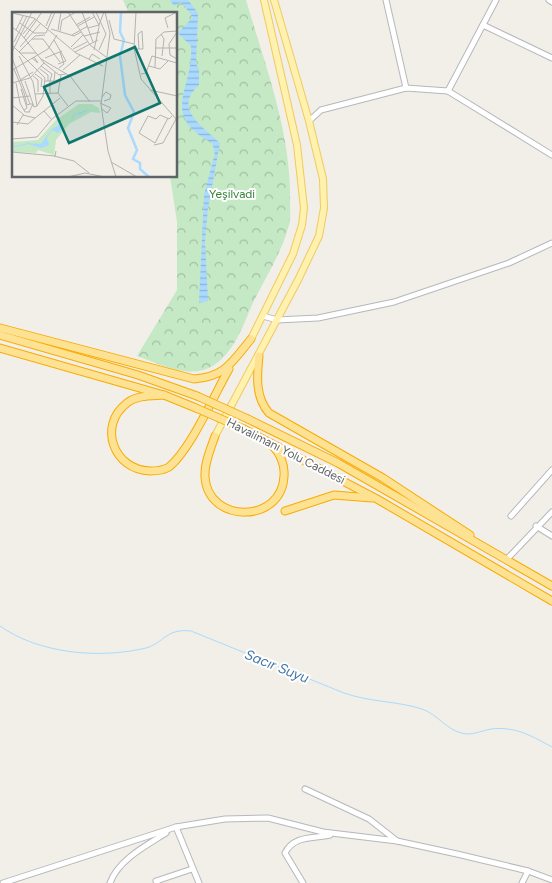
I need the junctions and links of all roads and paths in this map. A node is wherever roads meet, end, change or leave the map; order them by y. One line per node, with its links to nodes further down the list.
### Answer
1 (264, 0): 12 (main road)
2 (274, 0): 9 (main road)
3 (386, 0): 7 (street)
4 (496, 0): 5 (street)
5 (483, 25): 6 (street); 8 (street)
6 (552, 58)
7 (406, 88): 8 (street); 9 (street)
8 (448, 91): 10 (street)
9 (309, 121): 13 (main road)
10 (552, 155)
11 (552, 243): 13 (street)
12 (263, 316): 13 (street); 16 (main road)
13 (277, 320): 18 (main road)
14 (0, 328): 19 (highway)
15 (0, 335): 30 (highway, Havalimanı Yolu Caddesi, bridge)
16 (251, 339): 19 (highway)
17 (0, 348): 20 (highway, Havalimanı Yolu Caddesi)
18 (259, 356): 21 (main road); 30 (highway)
19 (230, 366): 20 (highway)
20 (164, 395): 22 (highway, Havalimanı Yolu Caddesi, bridge)
21 (215, 436): 22 (highway)
22 (261, 437): 24 (highway, Havalimanı Yolu Caddesi)
23 (552, 470): 27 (street)
24 (377, 499): 25 (highway); 33 (highway, Havalimanı Yolu Caddesi)
25 (285, 510)
26 (552, 512): 28 (street)
27 (511, 516)
28 (536, 526): 29 (street); 31 (street)
29 (552, 536)
30 (480, 544): 31 (highway, Havalimanı Yolu Caddesi)
31 (508, 558): 32 (highway, Havalimanı Yolu Caddesi)
32 (551, 584)
33 (552, 601)
34 (305, 789): 37 (street)
35 (174, 828): 36 (street); 38 (street); 41 (street); 42 (street)
36 (336, 834): 37 (street); 45 (street)
37 (397, 841): 39 (street)
38 (192, 869): 43 (street); 44 (street)
39 (528, 871): 40 (street); 46 (street)
40 (552, 880)
41 (3, 883)
42 (110, 883)
43 (157, 883)
44 (199, 883)
45 (303, 883)
46 (522, 883)

